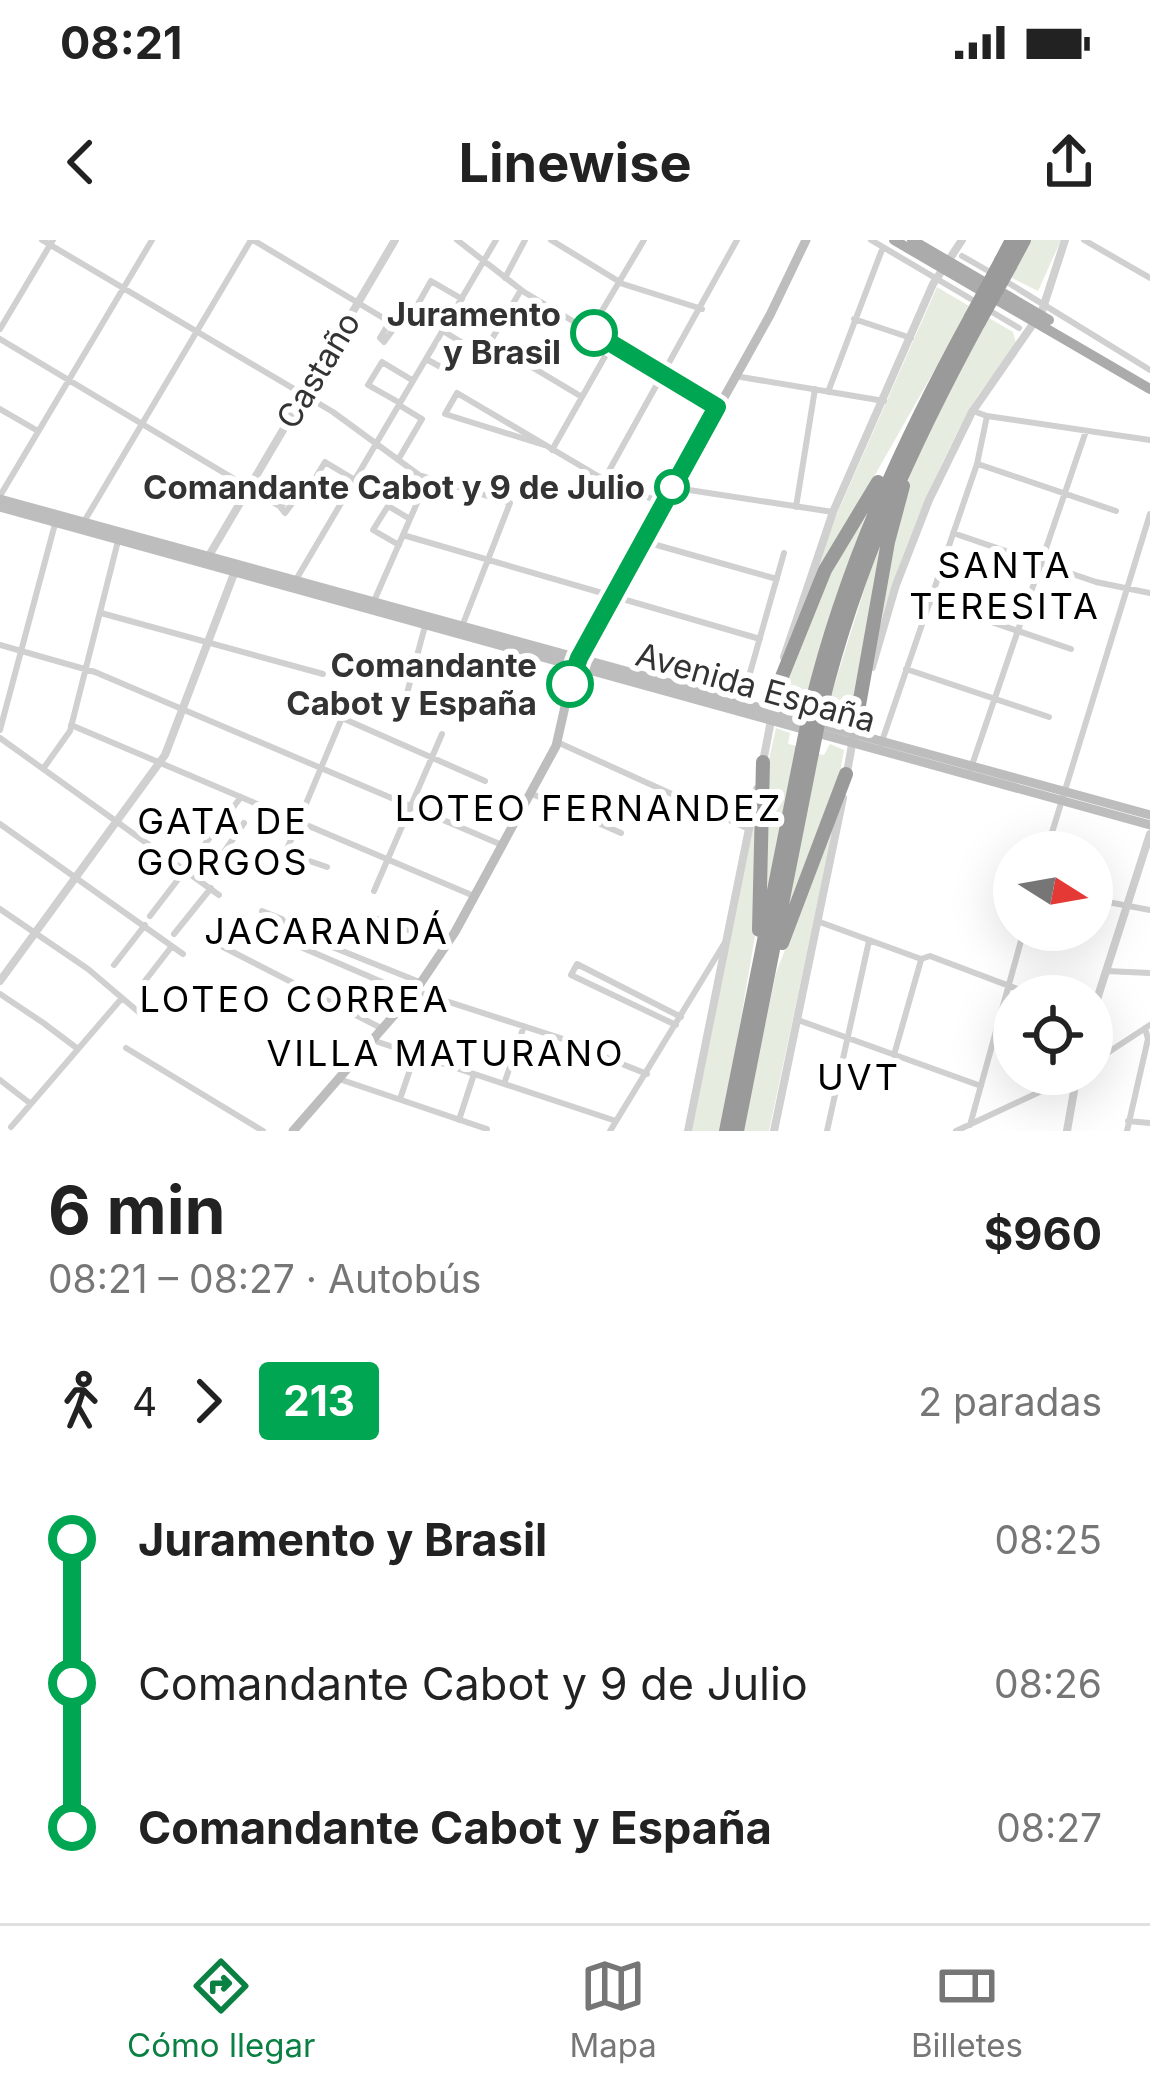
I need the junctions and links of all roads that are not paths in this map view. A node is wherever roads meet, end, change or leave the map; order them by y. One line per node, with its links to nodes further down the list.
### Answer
1 (152, 240): 26 (street)
2 (252, 240): 29 (street); 40 (street)
3 (395, 240): 29 (street, Castaño)
4 (457, 240): 21 (street)
5 (496, 240): 21 (street)
6 (551, 240): 25 (street)
7 (644, 240): 25 (street)
8 (737, 240): 30 (street)
9 (806, 240): 47 (main road)
10 (871, 240): 18 (street)
11 (912, 240): 22 (main road)
12 (962, 240): 22 (street)
13 (1065, 240): 31 (street)
14 (1084, 240): 19 (street)
15 (526, 241): 23 (street)
16 (48, 242): 26 (street); 36 (street)
17 (1017, 242): 33 (highway, bridge)
18 (888, 243): 22 (main road); 32 (street)
19 (1098, 243): 24 (street)
20 (962, 256): 31 (street)
21 (484, 261): 23 (street); 28 (street)
22 (942, 270): 31 (main road); 37 (street); 41 (street)
23 (506, 278): 27 (street)
24 (1150, 278)
25 (620, 281): 30 (street); 39 (street)
26 (123, 288): 40 (street); 48 (street)
27 (521, 290): 39 (street); 54 (street)
28 (462, 299): 35 (street); 35 (street)
29 (358, 303): 34 (street); 53 (street, Castaño)
30 (702, 309): 46 (street)
31 (1040, 314): 45 (street); 50 (main road); 59 (street)
32 (854, 319): 41 (street); 52 (street)
33 (975, 319): 61 (highway); 66 (highway)
34 (390, 322): 34 (street)
35 (448, 322): 38 (street)
36 (0, 328)
37 (1019, 328)
38 (442, 331): 44 (street); 44 (street)
39 (590, 331): 43 (street)
40 (197, 332): 53 (street); 62 (street)
41 (910, 338): 55 (street)
42 (0, 339): 48 (street)
43 (612, 344): 46 (street); 54 (street)
44 (426, 359): 49 (street)
45 (1150, 370)
46 (664, 376): 57 (street); 72 (street)
47 (735, 376): 51 (street); 57 (main road)
48 (69, 380): 62 (street); 63 (street)
49 (413, 380): 56 (street); 56 (street)
50 (1150, 384)
51 (815, 389): 52 (street); 80 (street)
52 (828, 392): 55 (street)
53 (304, 394): 67 (street); 75 (street, Castaño)
54 (582, 397): 68 (street)
55 (884, 401): 83 (street)
56 (400, 404): 67 (street); 69 (street)
57 (717, 407): 74 (main road)
58 (0, 409): 63 (street)
59 (973, 411): 60 (street); 127 (street)
60 (987, 416): 64 (street); 70 (street)
61 (928, 418): 120 (highway); 127 (highway)
62 (142, 424): 75 (street); 87 (street)
63 (38, 431): 77 (street)
64 (1086, 431): 65 (street); 76 (street)
65 (1150, 440)
66 (904, 442): 118 (highway); 120 (highway)
67 (376, 444): 69 (street); 73 (street)
68 (548, 448): 68 (street); 72 (street)
69 (398, 460): 71 (street)
70 (977, 464): 76 (street); 88 (street)
71 (428, 478): 86 (street); 95 (street)
72 (604, 479): 79 (street)
73 (355, 480): 78 (street); 78 (street)
74 (672, 487): 79 (main road); 80 (street)
75 (249, 488): 81 (street); 94 (street, Castaño)
76 (1064, 494): 82 (street); 96 (street)
77 (0, 500): 85 (main road, Avenida España)
78 (341, 503): 99 (street)
79 (663, 503): 91 (main road)
80 (796, 506): 83 (street)
81 (281, 507)
82 (1116, 511)
83 (833, 512): 118 (street)
84 (1150, 514): 100 (street)
85 (56, 518): 87 (main road, Avenida España); 113 (street)
86 (410, 519): 89 (street); 92 (street)
87 (82, 525): 90 (main road, Avenida España)
88 (953, 533): 96 (street); 103 (street)
89 (403, 535): 92 (street); 95 (street)
90 (120, 536): 94 (main road, Avenida España); 105 (street)
91 (642, 542): 98 (street); 102 (main road)
92 (398, 545): 104 (street)
93 (784, 553): 98 (street)
94 (206, 559): 97 (main road, Avenida España)
95 (488, 560): 102 (street); 107 (street)
96 (1041, 563): 100 (street); 108 (street)
97 (237, 567): 99 (main road, Avenida España); 110 (street)
98 (777, 579): 109 (street)
99 (294, 583): 104 (main road, Avenida España)
100 (1127, 587): 101 (street); 142 (street)
101 (1150, 593)
102 (612, 597): 109 (street); 114 (main road)
103 (930, 601): 108 (street); 116 (street)
104 (373, 605): 106 (main road, Avenida España)
105 (100, 612): 110 (street); 115 (street)
106 (427, 620): 107 (main road, Avenida España); 123 (street)
107 (461, 630): 114 (main road, Avenida España)
108 (1017, 631): 112 (street); 119 (street)
109 (760, 639): 121 (street)
110 (208, 642): 117 (street); 122 (street)
111 (0, 645): 113 (street)
112 (1071, 649)
113 (21, 650): 115 (street); 128 (street)
114 (577, 661): 121 (main road, Avenida España); 130 (main road)
115 (86, 668): 122 (street); 126 (street)
116 (906, 669): 119 (street); 131 (street)
117 (323, 674)
118 (777, 689): 124 (street)
119 (994, 699): 125 (street); 138 (street)
120 (817, 703): 132 (highway, bridge)
121 (740, 707): 124 (main road, Avenida España)
122 (182, 709): 134 (street); 136 (street)
123 (402, 712)
124 (772, 716): 127 (main road, Avenida España); 135 (street)
125 (1048, 717)
126 (71, 724): 134 (street); 137 (street)
127 (854, 733): 131 (main road, Avenida España); 139 (street)
128 (0, 734): 137 (street)
129 (442, 734): 133 (street)
130 (556, 742): 141 (main road); 152 (street)
131 (880, 746): 138 (main road, Avenida España)
132 (807, 752): 196 (highway); 200 (highway)
133 (432, 757): 136 (street); 140 (street); 144 (street)
134 (160, 762): 143 (street); 146 (street)
135 (763, 762): 152 (street); 196 (highway)
136 (321, 768): 144 (street); 148 (street)
137 (43, 769): 146 (street)
138 (970, 770): 142 (main road, Avenida España)
139 (846, 774): 175 (street); 200 (highway)
140 (484, 781)
141 (530, 793): 155 (street); 157 (main road)
142 (1062, 796): 145 (main road, Avenida España); 151 (main road, Avenida España); 153 (street)
143 (241, 797): 147 (street); 148 (street)
144 (411, 806): 157 (street); 158 (street)
145 (1150, 815)
146 (117, 821): 161 (street); 163 (street)
147 (223, 821): 154 (street); 159 (street)
148 (298, 821): 158 (street); 160 (street)
149 (244, 823): 154 (street)
150 (0, 824): 163 (street)
151 (1150, 825)
152 (749, 829): 179 (street)
153 (1052, 831)
154 (239, 833): 159 (street)
155 (621, 833)
156 (1150, 835): 169 (street)
157 (502, 845): 167 (main road)
158 (388, 860): 165 (street); 167 (street)
159 (215, 865): 162 (street)
160 (328, 867)
161 (186, 869): 164 (street); 173 (street)
162 (225, 872)
163 (76, 877): 176 (street); 177 (street)
164 (211, 888): 166 (street); 178 (street)
165 (374, 891)
166 (219, 895)
167 (474, 896): 180 (main road)
168 (1113, 904): 169 (street)
169 (1126, 907): 171 (street); 188 (street)
170 (0, 909): 177 (street)
171 (1150, 910)
172 (262, 911): 195 (street)
173 (150, 916)
174 (369, 916): 180 (street)
175 (817, 921): 181 (street); 203 (street)
176 (145, 925): 183 (street); 187 (street)
177 (36, 934): 192 (street); 199 (street)
178 (175, 934)
179 (727, 939): 194 (street); 198 (street)
180 (450, 940): 195 (main road)
181 (870, 940): 186 (street); 208 (street)
182 (306, 942): 195 (street)
183 (172, 946): 185 (street); 193 (street)
184 (223, 947): 207 (street)
185 (183, 954)
186 (921, 959): 191 (street); 216 (street)
187 (114, 965)
188 (1106, 971): 189 (street); 190 (street)
189 (1150, 974)
190 (1105, 975)
191 (993, 980)
192 (0, 981)
193 (141, 986)
194 (698, 988): 198 (street); 202 (street)
195 (416, 990): 205 (street); 207 (main road)
196 (754, 990): 239 (highway)
197 (0, 994): 213 (street)
198 (716, 997): 238 (street)
199 (122, 998): 201 (street); 213 (street)
200 (760, 1011): 240 (highway)
201 (140, 1014)
202 (681, 1017): 204 (street); 204 (street)
203 (796, 1020): 208 (street); 241 (street)
204 (676, 1025): 218 (street)
205 (524, 1026): 211 (street); 222 (street)
206 (1147, 1027): 214 (street); 229 (street)
207 (382, 1028): 209 (main road)
208 (845, 1037): 216 (street); 242 (street)
209 (372, 1040): 215 (street); 220 (main road)
210 (993, 1043): 223 (street)
211 (588, 1047)
212 (126, 1048): 235 (street)
213 (78, 1049): 227 (street)
214 (1113, 1049)
215 (415, 1054): 219 (street); 226 (street)
216 (894, 1055): 223 (street)
217 (602, 1056): 218 (street)
218 (647, 1073): 230 (street)
219 (475, 1074): 222 (street); 228 (street)
220 (339, 1078): 226 (street); 236 (main road)
221 (0, 1080): 227 (street)
222 (504, 1084): 230 (street)
223 (981, 1086): 232 (street)
224 (1033, 1095): 232 (street)
225 (1073, 1095): 244 (street)
226 (400, 1099): 228 (street)
227 (31, 1104): 233 (street)
228 (459, 1120): 234 (street)
229 (1128, 1120): 231 (street); 245 (street)
230 (616, 1121): 237 (street)
231 (1150, 1123)
232 (970, 1125): 243 (street)
233 (11, 1127)
234 (487, 1129)
235 (263, 1131)
236 (293, 1131)
237 (610, 1131)
238 (688, 1131)
239 (726, 1131)
240 (737, 1131)
241 (774, 1131)
242 (827, 1131)
243 (956, 1131)
244 (1067, 1131)
245 (1126, 1131)

